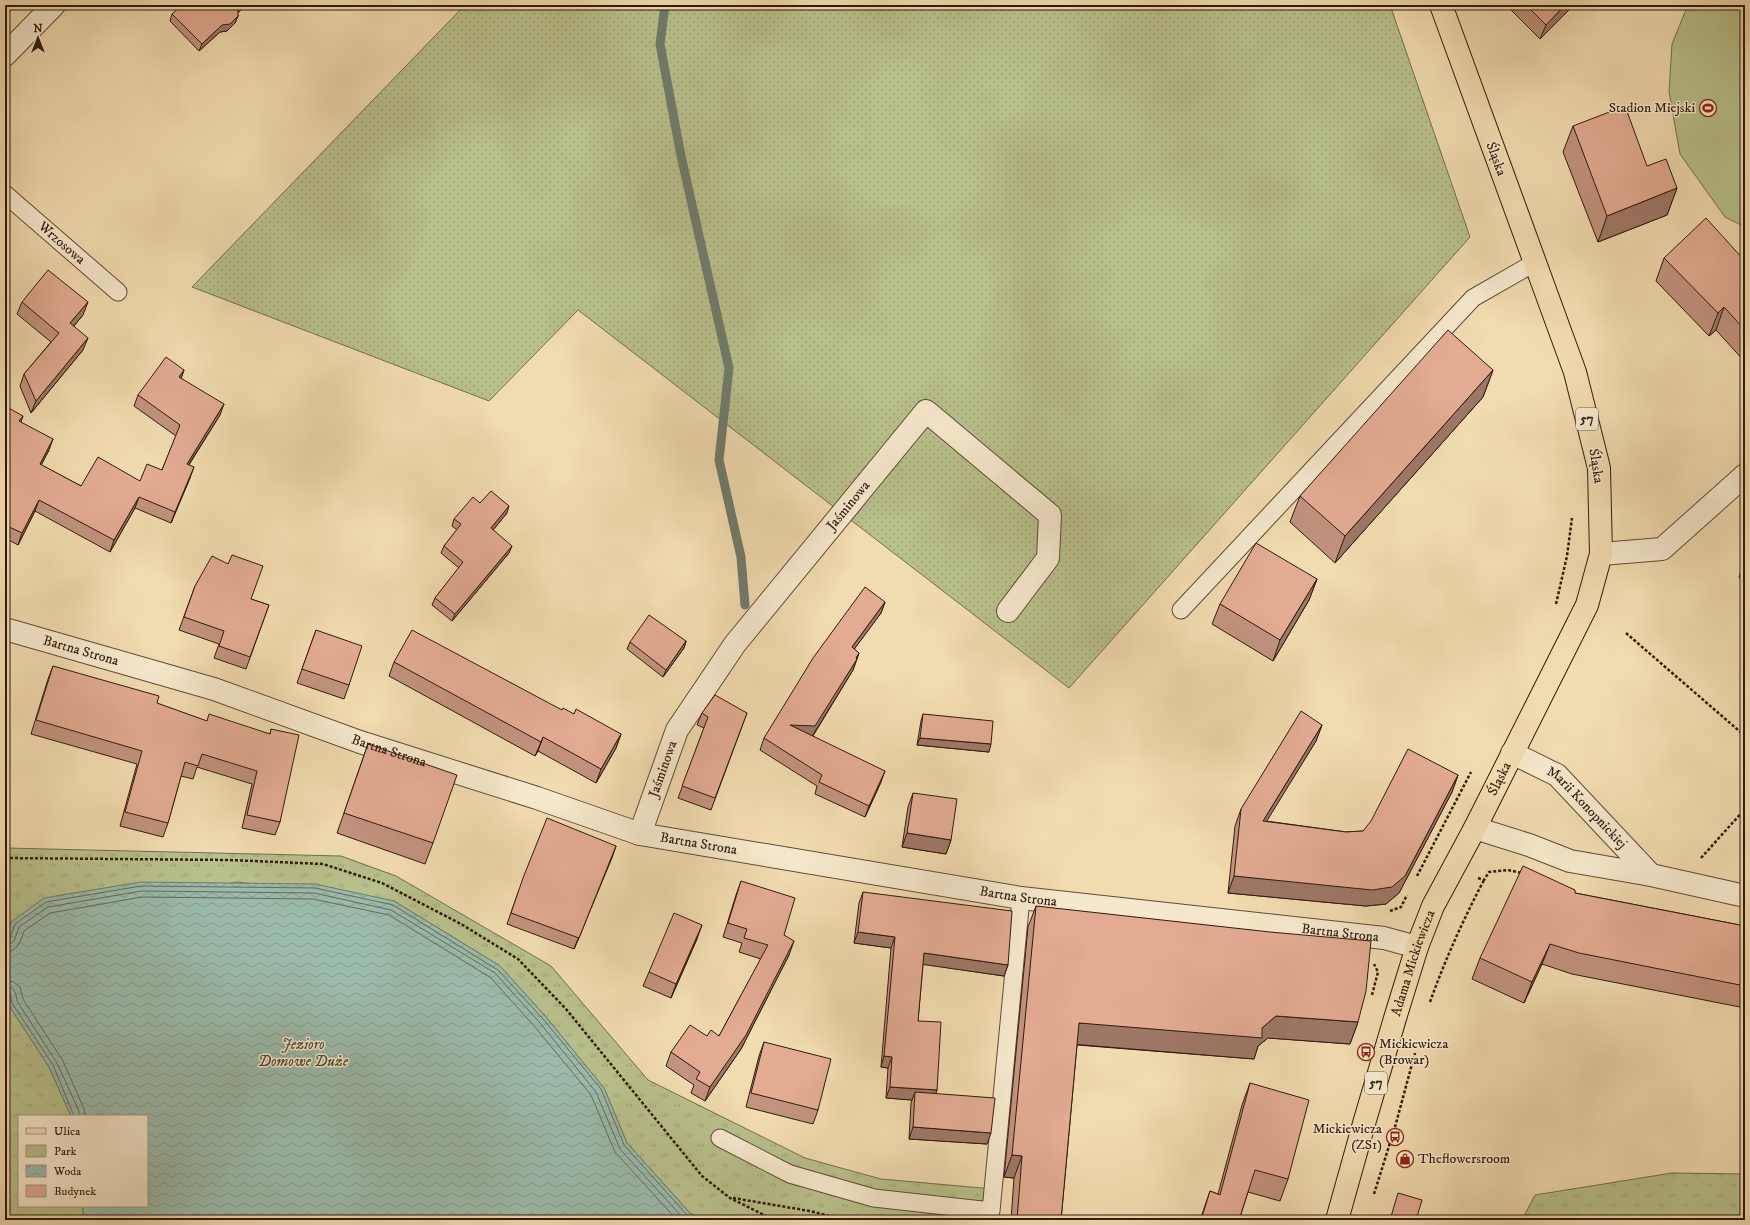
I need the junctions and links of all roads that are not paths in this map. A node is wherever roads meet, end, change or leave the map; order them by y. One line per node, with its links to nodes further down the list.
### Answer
1 (54, 5): 3 (street)
2 (1440, 5): 5 (main road, Śląska / 57)
3 (5, 55)
4 (5, 194): 6 (lane, Wrzosowa)
5 (1534, 263): 8 (main road, Śląska / 57); 9 (lane)
6 (118, 292)
7 (1745, 475): 8 (street)
8 (1601, 554): 12 (main road, Śląska / 57)
9 (1181, 610)
10 (1008, 611): 14 (street, Jaśminowa)
11 (5, 629): 14 (street, Bartna Strona)
12 (1512, 754): 13 (main road, Śląska / 57); 15 (street, Marii Konopnickiej)
13 (1475, 828): 15 (street, Marii Konopnickiej); 18 (main road, Adama Mickiewicza / 57)
14 (640, 834): 17 (street, Bartna Strona)
15 (1651, 875): 16 (street, Marii Konopnickiej)
16 (1745, 896)
17 (1021, 898): 18 (street, Bartna Strona); 19 (lane)
18 (1417, 947): 20 (main road, Adama Mickiewicza / 57)
19 (720, 1138)
20 (1337, 1220)

